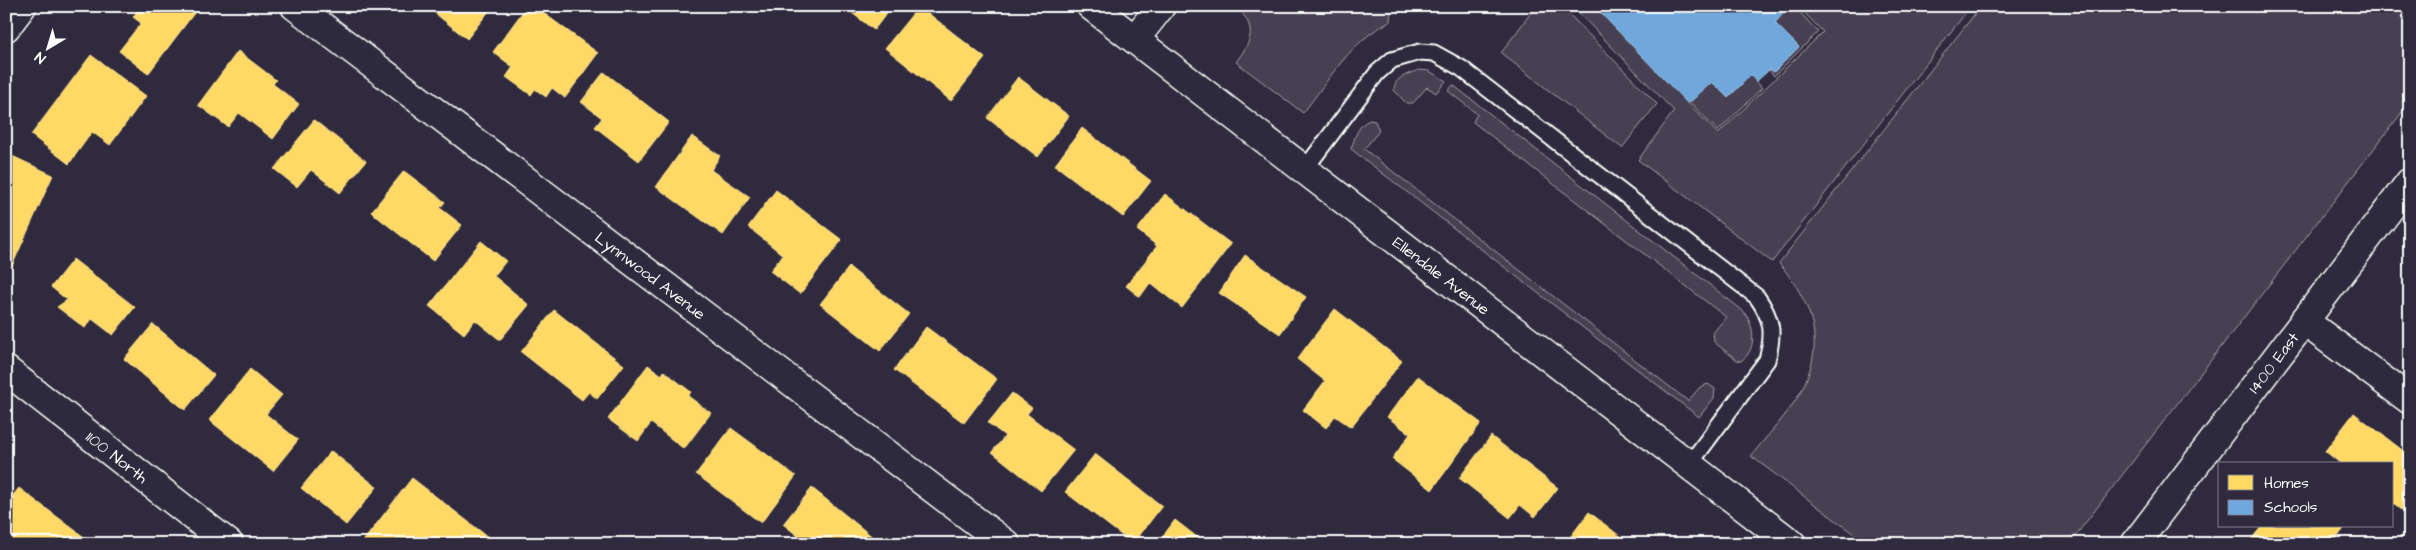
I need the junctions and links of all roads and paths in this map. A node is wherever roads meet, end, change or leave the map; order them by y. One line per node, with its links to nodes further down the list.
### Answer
1 (22, 6): 5 (street)
2 (295, 6): 14 (street, Lynnwood Avenue)
3 (1091, 6): 6 (street, Ellendale Avenue)
4 (1161, 6): 6 (street)
5 (6, 27)
6 (1135, 39): 7 (street, Ellendale Avenue)
7 (1305, 169): 12 (street, Ellendale Avenue); 12 (lane)
8 (2410, 182): 9 (street, 1400 East)
9 (2304, 321): 11 (street); 16 (street, 1400 East)
10 (6, 370): 13 (street, 1100 North)
11 (2410, 400)
12 (1689, 464): 15 (street, Ellendale Avenue)
13 (229, 544)
14 (1006, 544)
15 (1792, 544)
16 (2135, 544)

